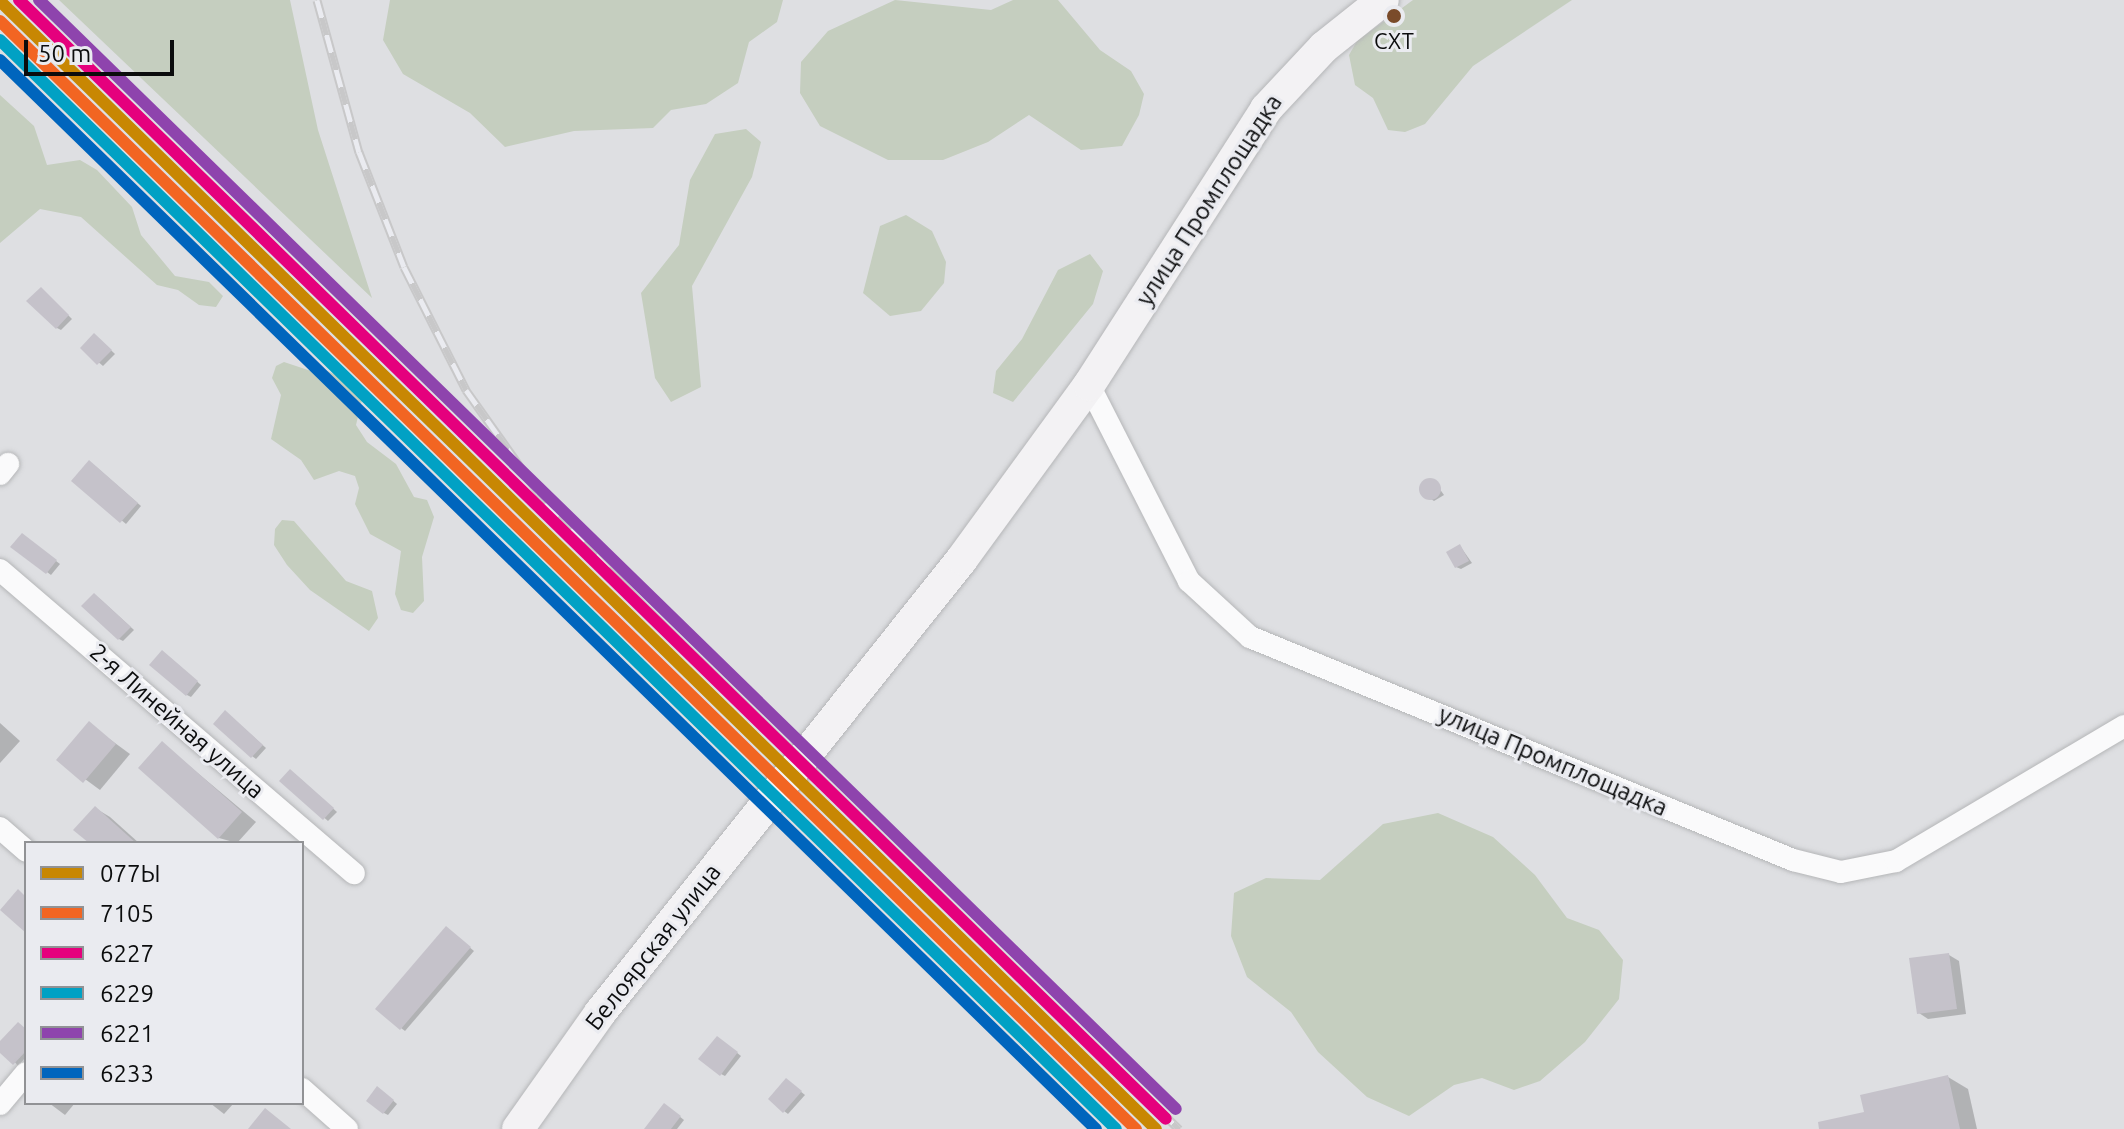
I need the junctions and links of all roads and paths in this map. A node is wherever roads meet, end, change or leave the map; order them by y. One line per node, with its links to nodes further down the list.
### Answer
1 (1383, 0): 2 (street, улица Промплощадка)
2 (1089, 385): 4 (street, улица Промплощадка); 5 (street, улица Промплощадка)
3 (0, 570): 8 (street, 2-я Линейная улица)
4 (2124, 726)
5 (795, 770): 13 (street, Белоярская улица)
6 (0, 828): 7 (street)
7 (24, 849)
8 (354, 873)
9 (24, 1075): 11 (street)
10 (304, 1091): 12 (street)
11 (0, 1104)
12 (347, 1129)
13 (518, 1129)

